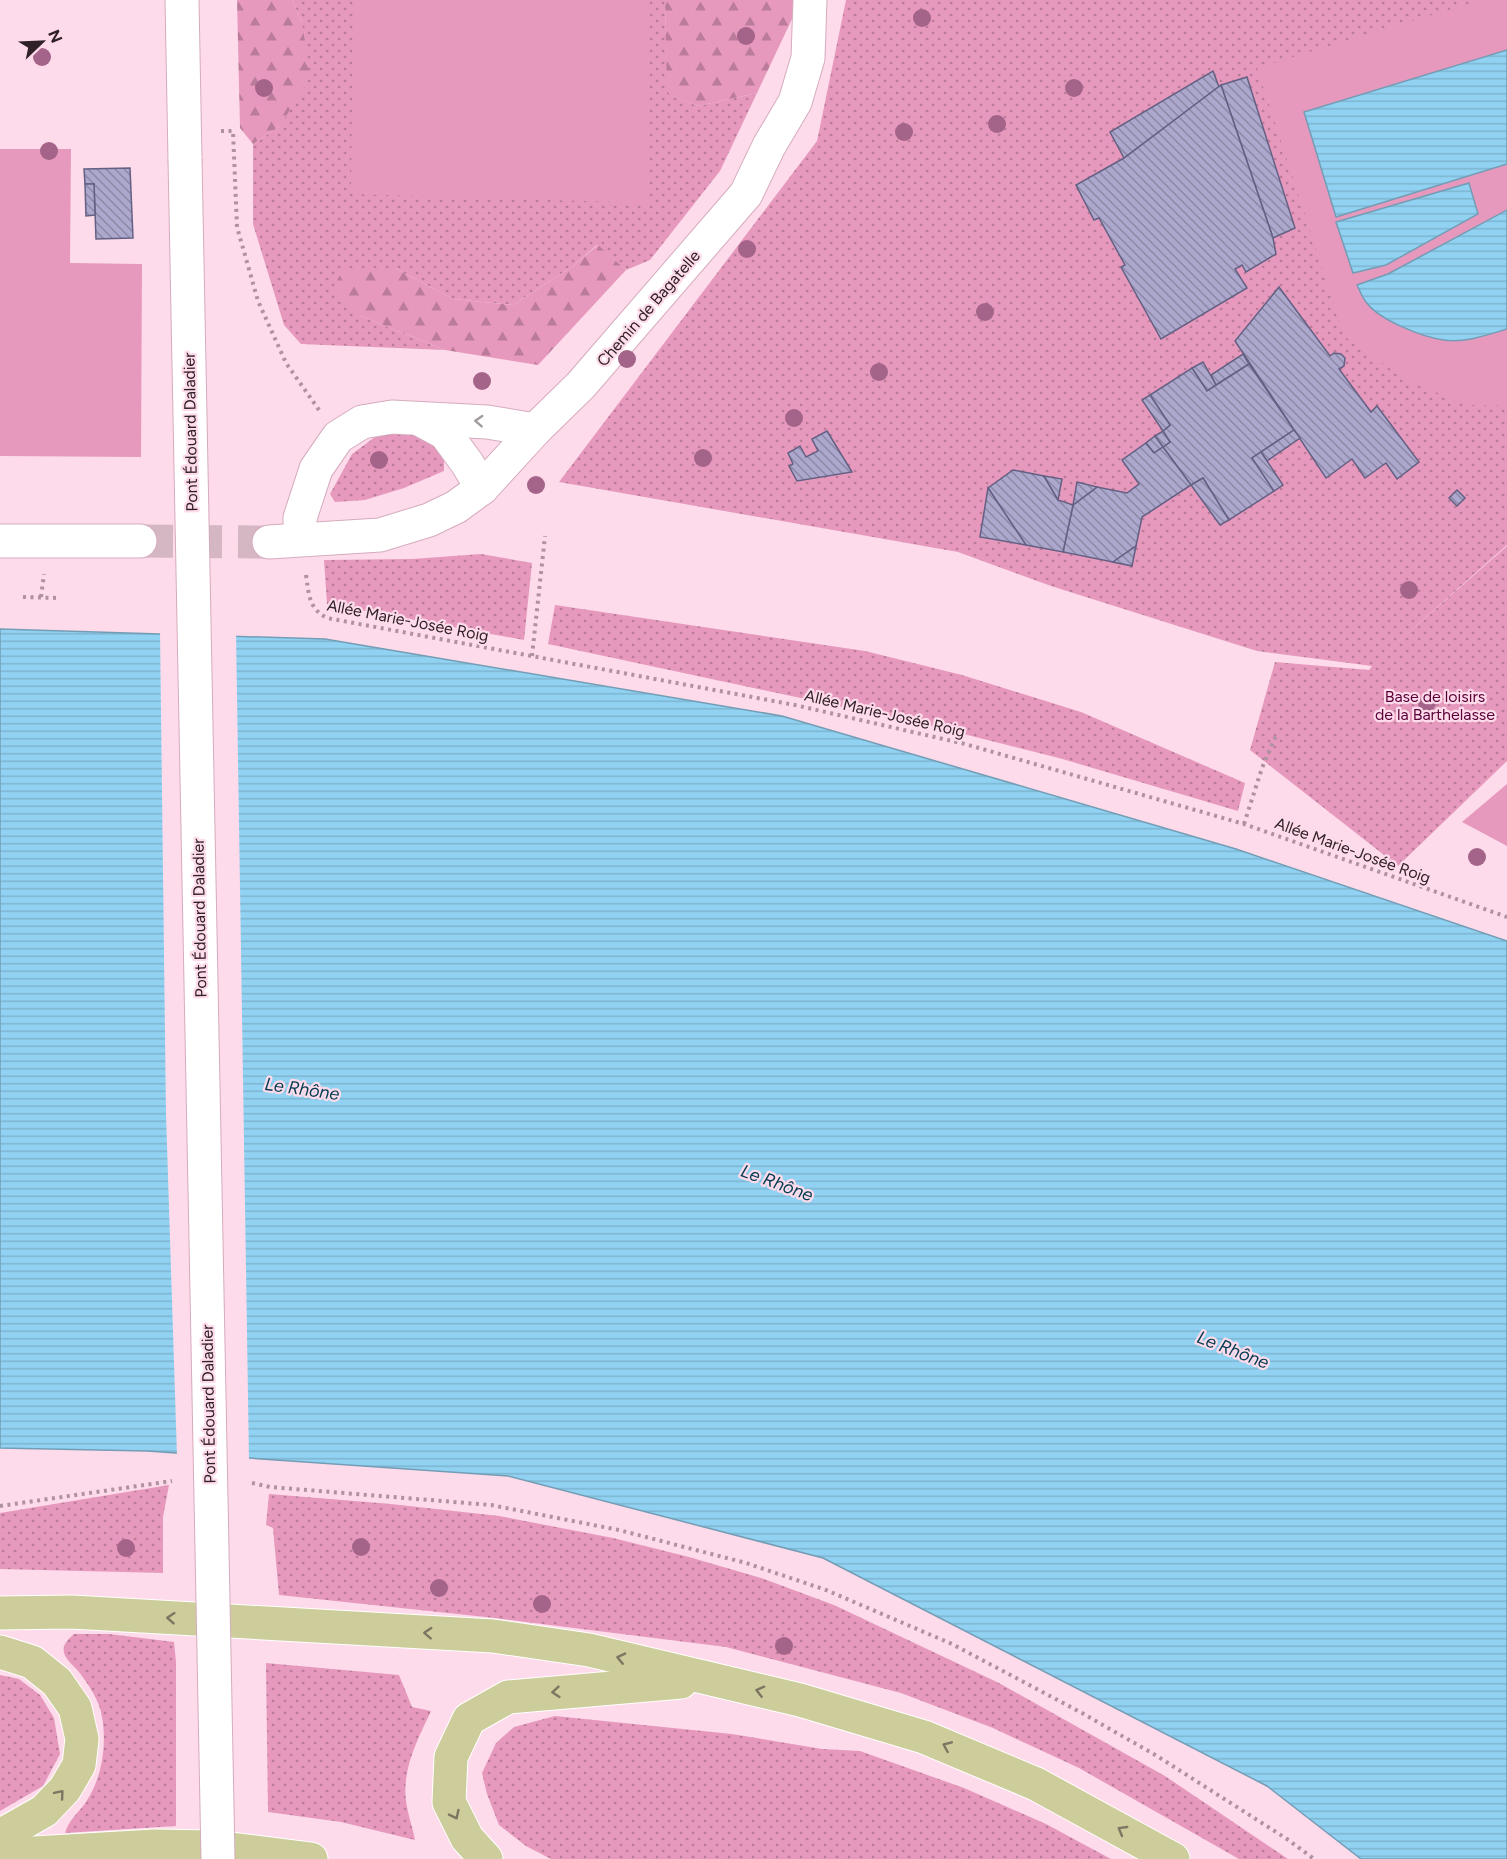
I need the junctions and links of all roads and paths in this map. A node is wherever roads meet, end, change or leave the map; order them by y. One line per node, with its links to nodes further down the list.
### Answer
1 (182, 0): 25 (main road, Pont Édouard Daladier, bridge)
2 (810, 0): 5 (main road, Chemin de Bagatelle)
3 (233, 131): 6 (path)
4 (421, 420): 5 (main road, one-way to 4); 6 (main road); 7 (main road)
5 (535, 430): 7 (main road, Chemin de Bagatelle)
6 (338, 437): 11 (main road)
7 (482, 488): 11 (main road, Chemin de Bagatelle)
8 (544, 536): 14 (path)
9 (0, 541): 10 (main road)
10 (141, 541)
11 (284, 541): 14 (path, Allée Marie-Josée Roig)
12 (24, 597): 13 (path)
13 (58, 598)
14 (532, 656): 16 (path, Allée Marie-Josée Roig)
15 (1276, 733): 16 (path)
16 (1244, 824): 17 (path, Allée Marie-Josée Roig)
17 (1507, 917)
18 (172, 1480): 20 (path)
19 (252, 1483): 30 (path)
20 (0, 1506)
21 (0, 1613): 23 (main road, one-way to 21)
22 (0, 1652): 24 (main road, one-way to 22)
23 (719, 1681): 28 (main road, one-way to 28); 29 (main road, one-way to 23)
24 (0, 1836)
25 (216, 1851)
26 (0, 1854): 27 (main road)
27 (311, 1859)
28 (486, 1859)
29 (1173, 1859)
30 (1314, 1859)

